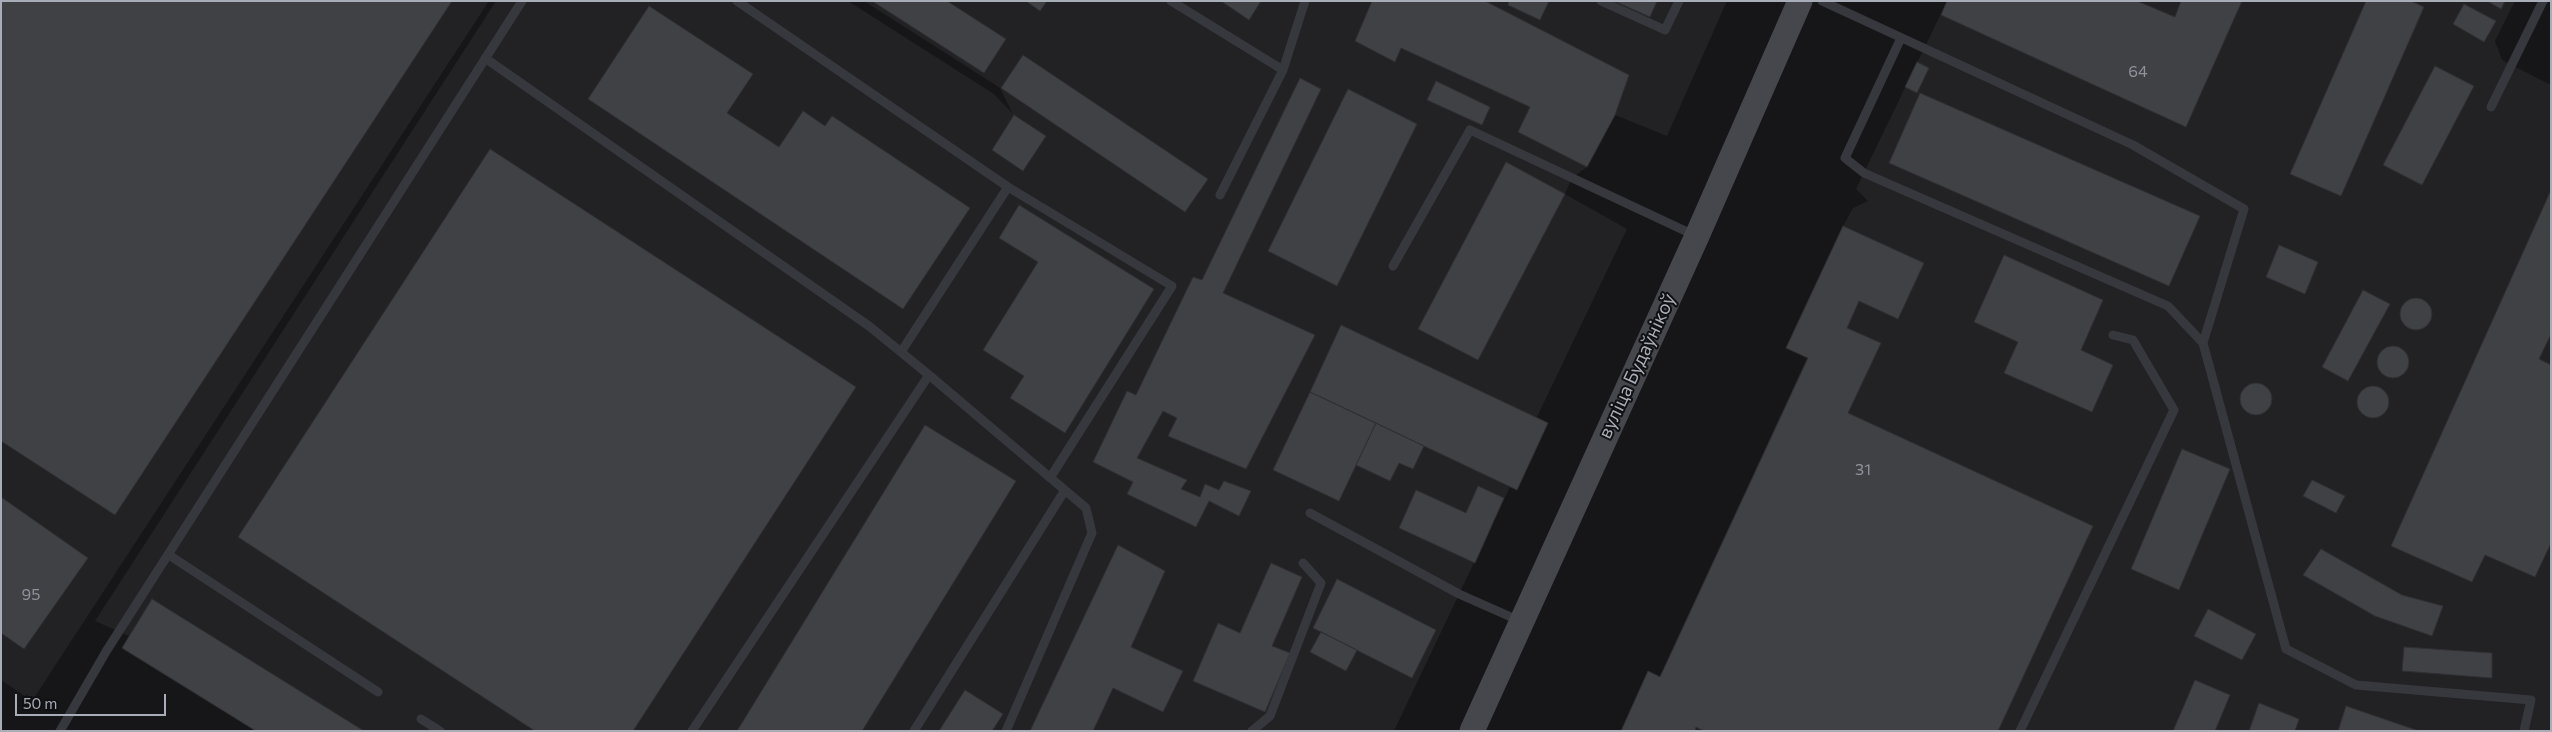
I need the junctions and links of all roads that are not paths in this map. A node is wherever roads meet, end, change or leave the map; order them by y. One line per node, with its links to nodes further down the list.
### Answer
1 (522, 1): 11 (lane)
2 (737, 1): 14 (lane)
3 (1171, 1): 12 (lane)
4 (1305, 1): 12 (lane)
5 (1601, 1): 6 (lane)
6 (1679, 1)
7 (1800, 1): 16 (main road, вуліца Будаўнікоў)
8 (1822, 1): 10 (lane)
9 (2543, 1): 13 (lane)
10 (1900, 38): 19 (lane); 19 (lane)
11 (485, 58): 20 (lane); 25 (lane)
12 (1283, 70): 15 (lane)
13 (2491, 107)
14 (1008, 187): 20 (lane); 22 (lane)
15 (1220, 195)
16 (1697, 236): 17 (lane); 27 (main road, вуліца Будаўнікоў)
17 (1392, 266)
18 (2113, 335): 37 (lane)
19 (2202, 343): 38 (lane)
20 (900, 352): 21 (lane)
21 (929, 375): 22 (lane); 32 (lane)
22 (1050, 478): 23 (lane)
23 (1064, 490): 33 (lane); 34 (lane)
24 (1310, 513): 27 (lane)
25 (169, 554): 28 (lane); 30 (lane)
26 (1303, 563): 35 (lane)
27 (1520, 621): 36 (main road, вуліца Будаўнікоў)
28 (378, 692)
29 (421, 719): 31 (lane)
30 (60, 731)
31 (440, 731)
32 (692, 731)
33 (914, 731)
34 (1006, 731)
35 (1252, 731)
36 (1473, 731)
37 (2020, 731)
38 (2524, 731)

